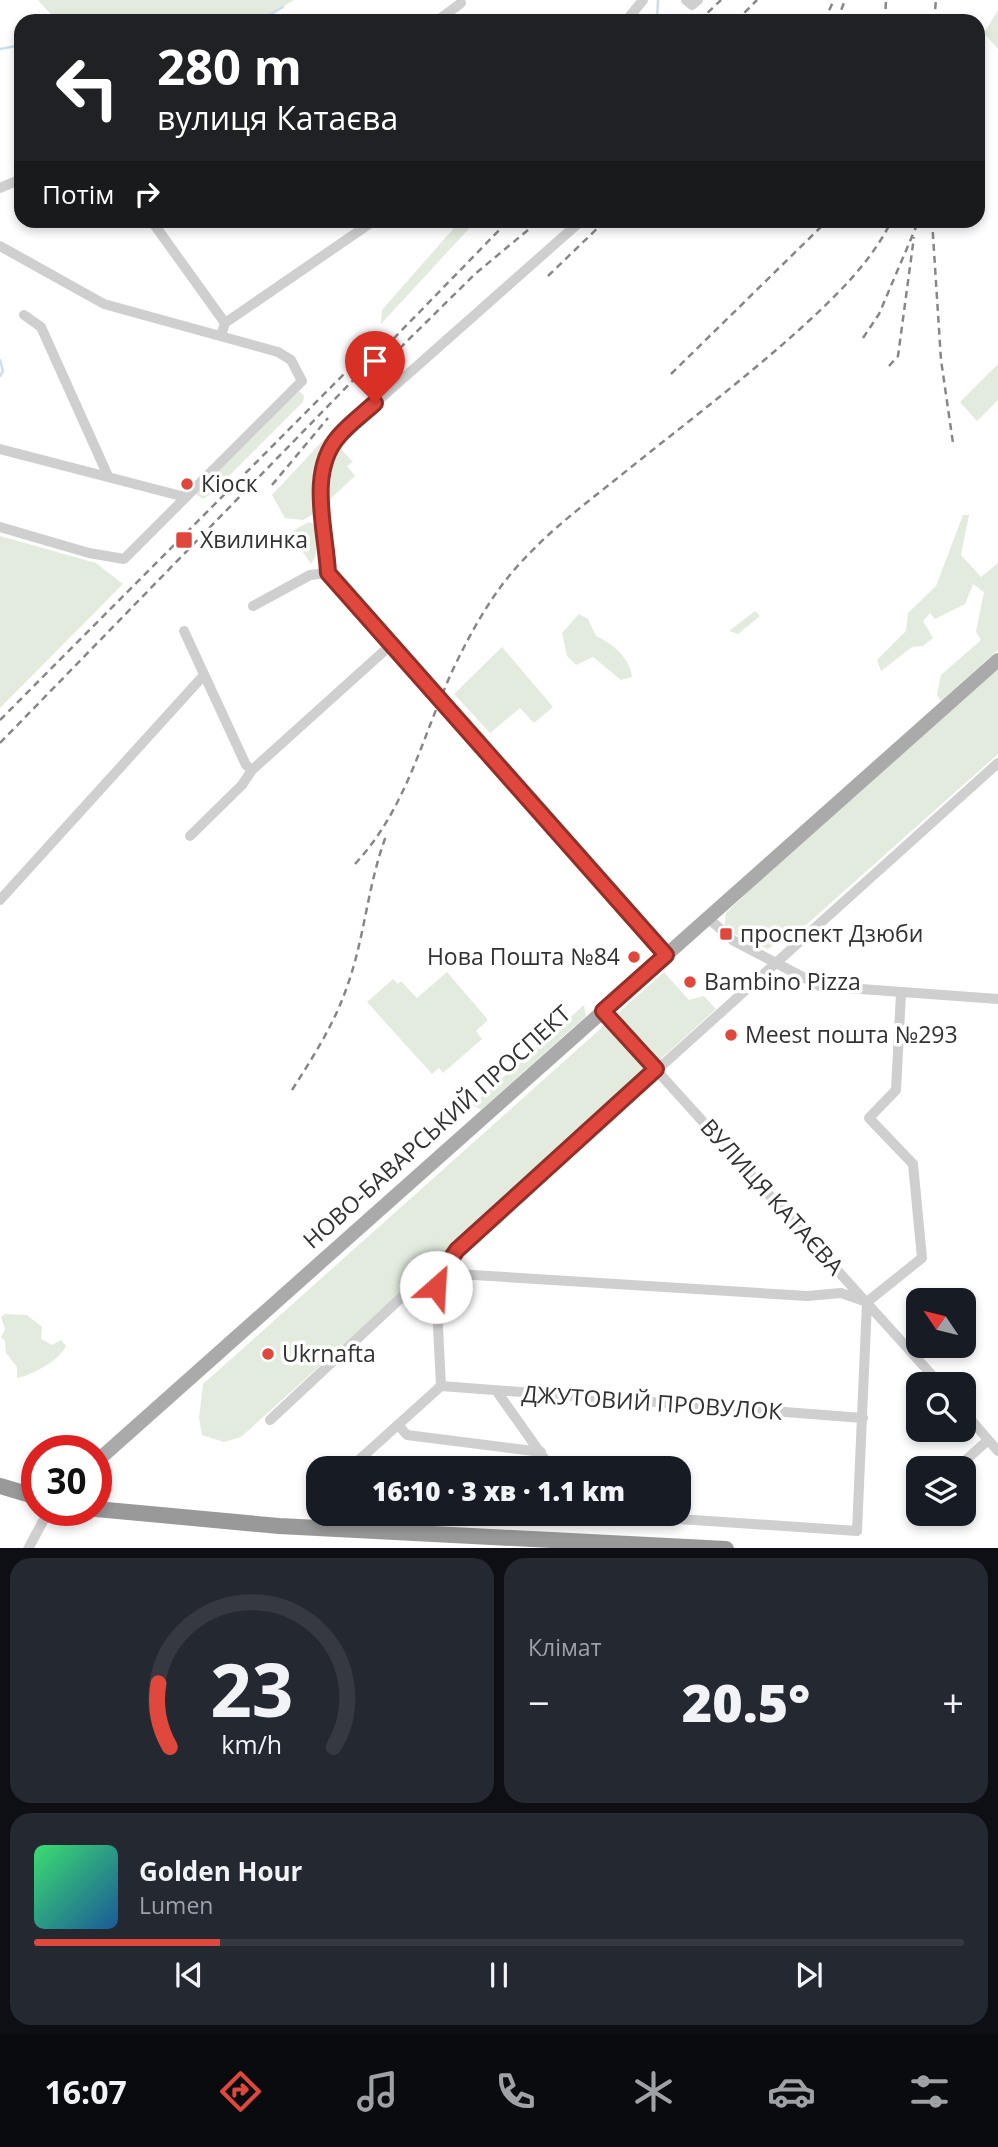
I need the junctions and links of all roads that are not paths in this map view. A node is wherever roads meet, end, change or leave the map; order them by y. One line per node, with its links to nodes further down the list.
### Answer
1 (643, 0): 6 (street)
2 (687, 0): 3 (street)
3 (698, 0)
4 (461, 3): 5 (street)
5 (446, 14)
6 (632, 14)
7 (157, 228): 12 (street)
8 (363, 228): 12 (street)
9 (573, 228): 18 (street)
10 (0, 246): 13 (street)
11 (24, 315): 15 (street)
12 (225, 323): 13 (street)
13 (221, 336): 16 (street)
14 (0, 449): 15 (street)
15 (108, 476): 16 (street)
16 (185, 497): 17 (street)
17 (0, 527)
18 (328, 573): 19 (street); 21 (street)
19 (253, 606)
20 (184, 631): 23 (street)
21 (393, 643): 25 (street); 29 (street)
22 (998, 660): 28 (main road, НОВО-БАВАРСЬКИЙ ПРОСПЕКТ)
23 (204, 675): 25 (street); 27 (street)
24 (998, 763): 30 (street)
25 (252, 770): 26 (street)
26 (190, 836)
27 (0, 900)
28 (708, 918): 29 (main road, НОВО-БАВАРСЬКИЙ ПРОСПЕКТ); 30 (street)
29 (666, 955): 33 (main road, НОВО-БАВАРСЬКИЙ ПРОСПЕКТ)
30 (773, 963): 31 (street); 34 (street)
31 (901, 993): 32 (street); 36 (street)
32 (998, 999)
33 (603, 1011): 34 (street, ВУЛИЦЯ КАТАЄВА); 45 (main road, НОВО-БАВАРСЬКИЙ ПРОСПЕКТ)
34 (656, 1069): 35 (street); 36 (street, ВУЛИЦЯ КАТАЄВА)
35 (441, 1273): 36 (street); 38 (street); 41 (street)
36 (867, 1302): 37 (street, ВУЛИЦЯ КАТАЄВА); 40 (street)
37 (929, 1372)
38 (441, 1386): 39 (street, ДЖУТОВИЙ ПРОВУЛОК); 42 (street)
39 (498, 1392): 40 (street, ДЖУТОВИЙ ПРОВУЛОК); 47 (street)
40 (863, 1418): 54 (street)
41 (270, 1420)
42 (397, 1425): 47 (street); 48 (street)
43 (976, 1426): 44 (street)
44 (988, 1440): 46 (street); 50 (street)
45 (112, 1448)
46 (998, 1451)
47 (541, 1452): 49 (street)
48 (363, 1456)
49 (544, 1456)
50 (970, 1456)
51 (0, 1486): 52 (highway)
52 (21, 1492)
53 (112, 1510): 56 (highway)
54 (691, 1520)
55 (40, 1526): 57 (street)
56 (562, 1543): 58 (highway)
57 (29, 1548)
58 (699, 1548)

